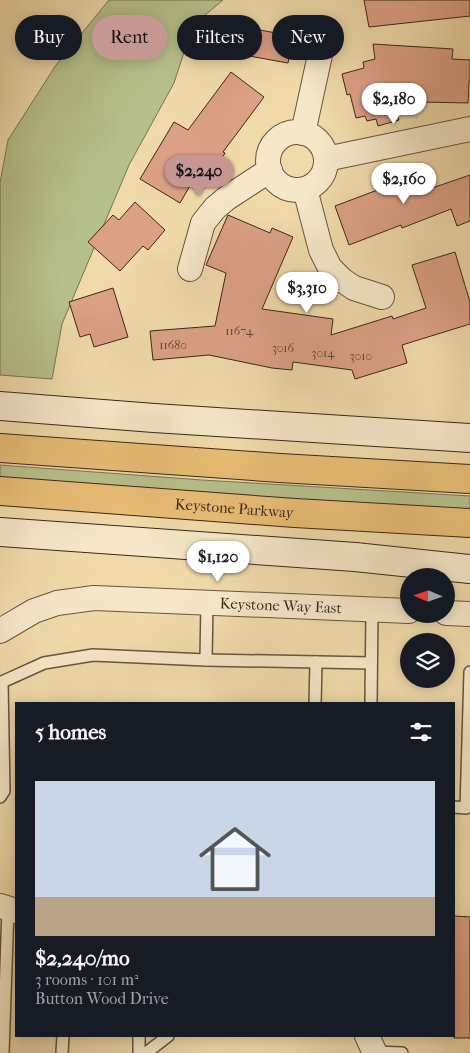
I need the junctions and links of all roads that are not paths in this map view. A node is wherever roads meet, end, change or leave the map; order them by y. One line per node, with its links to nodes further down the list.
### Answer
1 (319, 60): 3 (street)
2 (470, 129): 4 (street)
3 (303, 133): 4 (street); 5 (street)
4 (326, 159): 6 (street)
5 (270, 170): 6 (street); 7 (street)
6 (305, 189): 8 (street)
7 (190, 269)
8 (382, 297)
9 (0, 406): 10 (main road)
10 (470, 438)
11 (0, 448): 12 (highway)
12 (470, 479)
13 (0, 491): 14 (highway, Keystone Parkway)
14 (470, 523)
15 (0, 532): 16 (main road)
16 (470, 569)
17 (206, 602): 18 (street, Keystone Way East); 19 (street, Keystone Way East); 25 (lane)
18 (372, 609): 20 (street, Keystone Way East); 27 (lane)
19 (34, 611): 21 (street, Keystone Way East); 24 (street, Keystone Way East)
20 (400, 611)
21 (0, 613)
22 (455, 613): 23 (street)
23 (470, 614)
24 (0, 631)
25 (206, 660): 26 (lane); 31 (lane)
26 (316, 662): 27 (lane); 29 (lane)
27 (371, 663): 30 (lane)
28 (470, 672): 32 (lane)
29 (315, 702)
30 (371, 702)
31 (0, 797)
32 (455, 807)
33 (8, 909): 38 (lane)
34 (63, 1037): 39 (lane)
35 (139, 1037): 40 (lane)
36 (167, 1037): 41 (lane)
37 (372, 1047): 42 (lane)
38 (3, 1053)
39 (62, 1053)
40 (139, 1053)
41 (146, 1053)
42 (402, 1053)

